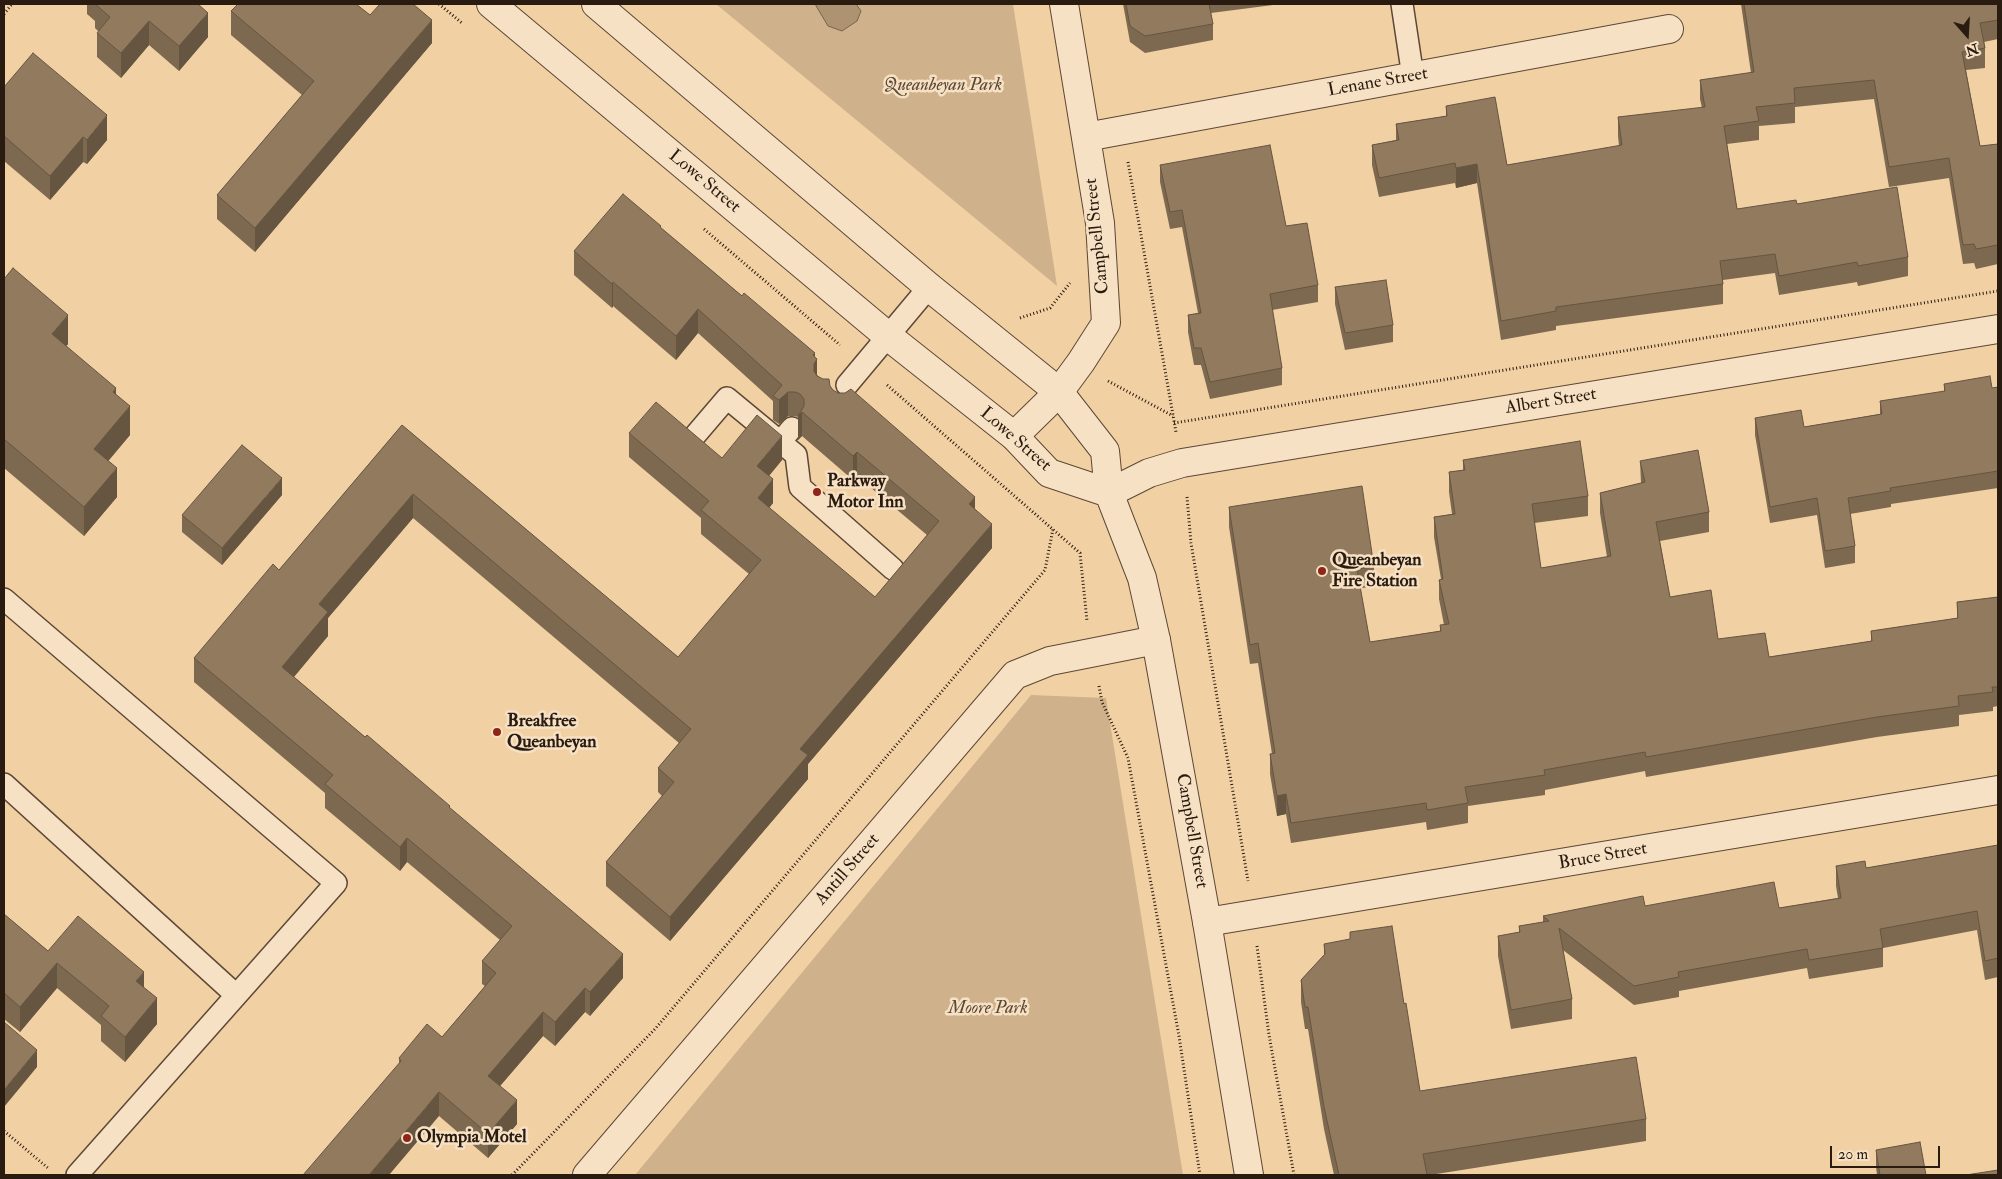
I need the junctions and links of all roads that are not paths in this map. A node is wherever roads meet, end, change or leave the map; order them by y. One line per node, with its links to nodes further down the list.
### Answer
1 (491, 4): 10 (street, Lowe Street)
2 (596, 4): 8 (street)
3 (1064, 4): 7 (street, Campbell Street)
4 (1402, 4): 6 (lane)
5 (1669, 29): 6 (street, Lenane Street)
6 (1413, 76): 7 (street, Lenane Street)
7 (1086, 137): 12 (street, Campbell Street)
8 (929, 287): 10 (lane); 12 (street)
9 (1998, 329): 15 (street, Albert Street)
10 (889, 337): 11 (lane); 13 (street, Lowe Street)
11 (839, 392)
12 (1058, 392): 13 (street, Campbell Street); 15 (street)
13 (1014, 436): 15 (street, Lowe Street)
14 (692, 440): 16 (lane)
15 (1109, 493): 18 (street, Campbell Street)
16 (893, 569)
17 (4, 599): 22 (lane)
18 (1156, 640): 21 (street, Campbell Street); 24 (street, Antill Street)
19 (4, 784): 22 (lane)
20 (1998, 790): 21 (street, Bruce Street)
21 (1208, 922): 25 (street, Campbell Street)
22 (236, 995): 23 (lane)
23 (77, 1175)
24 (587, 1175)
25 (1249, 1175)

